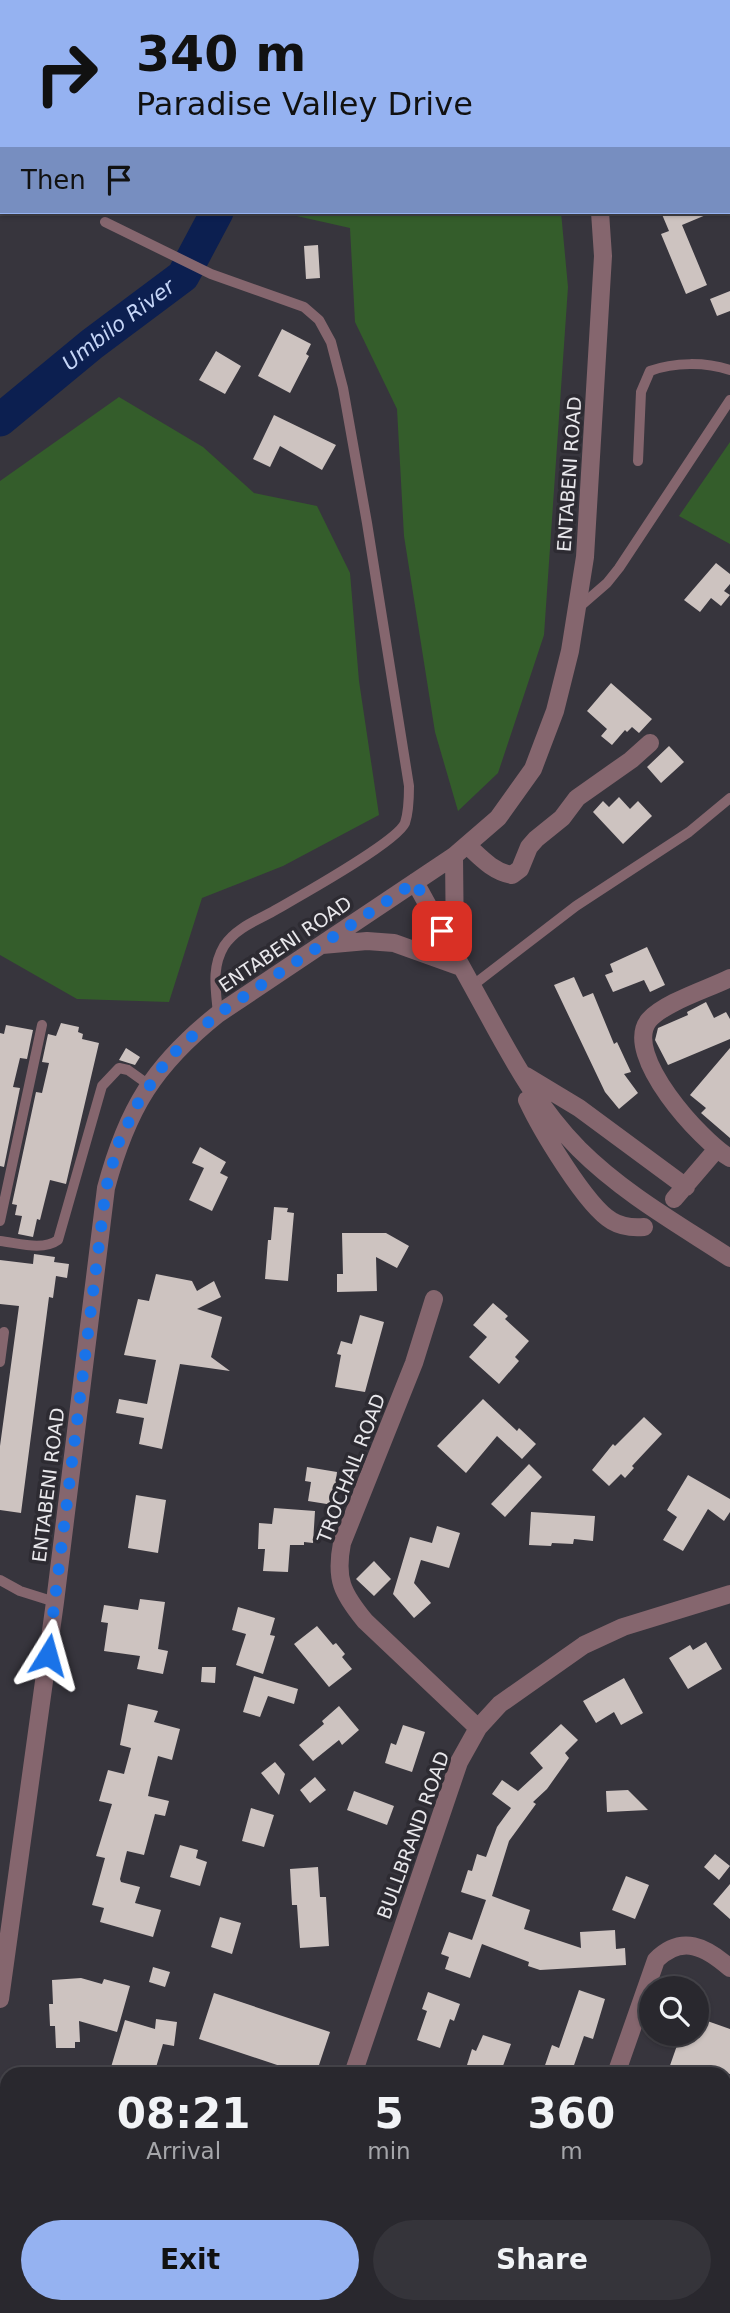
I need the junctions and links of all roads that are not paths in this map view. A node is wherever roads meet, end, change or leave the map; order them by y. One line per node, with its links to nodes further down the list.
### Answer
1 (600, 214): 6 (street, ENTABENI ROAD)
2 (105, 222): 15 (lane)
3 (730, 370): 5 (lane)
4 (730, 400): 6 (lane)
5 (638, 461)
6 (577, 609): 9 (street, ENTABENI ROAD)
7 (650, 743): 9 (street)
8 (730, 798): 14 (lane)
9 (461, 851): 10 (street, ENTABENI ROAD); 12 (street)
10 (415, 882): 11 (street, ENTABENI ROAD); 12 (street)
11 (321, 945): 12 (street); 15 (street, ENTABENI ROAD)
12 (459, 961): 14 (street)
13 (730, 978): 19 (street)
14 (472, 986): 17 (street)
15 (218, 1014): 18 (street, ENTABENI ROAD)
16 (42, 1025): 20 (lane)
17 (520, 1072): 19 (street); 21 (street); 23 (street)
18 (149, 1085): 22 (lane); 29 (street, ENTABENI ROAD)
19 (723, 1154)
20 (0, 1221)
21 (644, 1227)
22 (0, 1241)
23 (730, 1258)
24 (434, 1299): 30 (street, TROCHAIL ROAD)
25 (4, 1332): 26 (lane)
26 (0, 1362)
27 (0, 1580): 29 (lane)
28 (730, 1594): 30 (street, BULLBRAND ROAD)
29 (55, 1602): 32 (street, ENTABENI ROAD)
30 (478, 1728): 33 (street, BULLBRAND ROAD)
31 (730, 1968): 34 (street)
32 (0, 1999)
33 (355, 2067)
34 (618, 2067)

